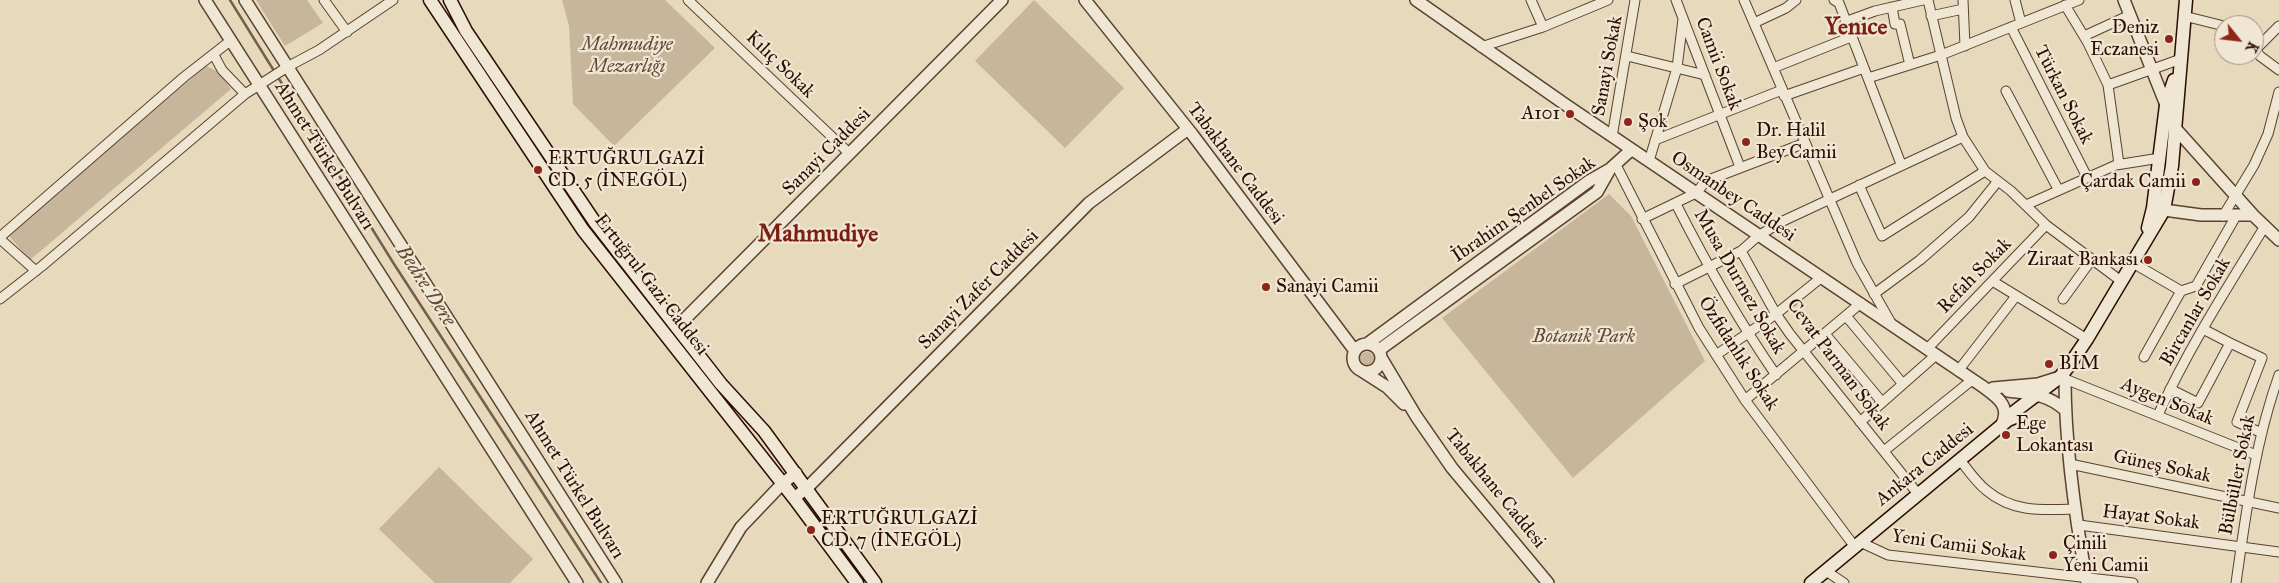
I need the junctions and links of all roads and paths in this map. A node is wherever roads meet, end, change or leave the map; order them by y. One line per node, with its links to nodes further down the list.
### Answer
1 (204, 0): 44 (street, Ahmet Türkel Bulvarı)
2 (245, 0): 54 (street, Ahmet Türkel Bulvarı)
3 (324, 0): 41 (street)
4 (394, 0): 41 (street)
5 (430, 0): 128 (main road, Ertuğrul Gazi Caddesi)
6 (450, 0): 124 (main road, Ertuğrul Gazi Caddesi)
7 (688, 0): 77 (street, Kılıç Sokak)
8 (1002, 0): 77 (street, Sanayi Caddesi)
9 (1085, 0): 71 (street, Tabakhane Caddesi)
10 (1416, 0): 46 (street, Osmanbey Caddesi)
11 (1531, 0): 39 (street)
12 (1608, 0): 25 (street)
13 (1635, 0): 49 (street, Sanayi Sokak)
14 (1676, 0): 33 (street, Camii Sokak)
15 (1744, 0): 35 (street)
16 (1796, 0): 35 (street)
17 (1834, 0): 34 (street)
18 (1873, 0): 29 (street)
19 (1923, 0): 28 (street)
20 (1928, 0): 30 (street)
21 (2015, 0): 36 (street)
22 (2079, 0): 27 (street)
23 (2124, 0): 31 (street)
24 (2186, 0): 32 (main road)
25 (1589, 4): 39 (street)
26 (1963, 4): 30 (street); 47 (street)
27 (2065, 5): 36 (street); 42 (street)
28 (1892, 7): 29 (street); 53 (street)
29 (1875, 11): 34 (street)
30 (1932, 16): 50 (street)
31 (2130, 16): 42 (street); 58 (street)
32 (2184, 16): 37 (street); 51 (main road)
33 (1683, 19): 55 (street); 60 (street, Camii Sokak)
34 (1845, 22): 43 (street)
35 (1754, 23): 56 (street)
36 (2021, 23): 40 (street)
37 (2214, 24)
38 (2279, 26): 45 (street)
39 (1543, 27): 46 (street)
40 (2011, 27): 47 (street); 85 (street, Türkan Sokak)
41 (347, 32): 54 (street)
42 (2084, 36): 63 (street)
43 (1851, 37): 56 (street); 57 (street)
44 (230, 40): 48 (street); 62 (street, Ahmet Türkel Bulvarı)
45 (2264, 40)
46 (1481, 46): 72 (street, Osmanbey Caddesi)
47 (1965, 46): 50 (street)
48 (214, 55): 67 (street); 102 (street)
49 (1627, 56): 55 (street); 72 (street, Sanayi Sokak)
50 (1941, 56): 53 (street); 73 (street)
51 (2181, 59): 58 (street); 68 (main road); 70 (main road)
52 (2264, 59): 59 (street)
53 (1910, 65): 61 (street)
54 (286, 68): 62 (street); 174 (street, Ahmet Türkel Bulvarı)
55 (1677, 68): 60 (street); 74 (street)
56 (1773, 68): 66 (street)
57 (1864, 68): 61 (street); 66 (street)
58 (2151, 68): 63 (street); 68 (street)
59 (2279, 70)
60 (1705, 75): 69 (street, Camii Sokak)
61 (1868, 78): 80 (street)
62 (258, 85): 67 (street); 173 (street, Ahmet Türkel Bulvarı)
63 (2108, 85): 81 (street)
64 (2006, 91): 88 (street)
65 (2279, 92): 90 (street)
66 (1783, 93): 69 (street); 75 (street)
67 (245, 94): 110 (street)
68 (2166, 105): 70 (main road)
69 (1720, 115): 74 (street); 83 (street, Camii Sokak)
70 (2169, 127): 78 (main road); 90 (street); 94 (main road)
71 (1188, 129): 132 (street, Tabakhane Caddesi); 161 (street, Sanayi Zafer Caddesi)
72 (1612, 137): 76 (street, Osmanbey Caddesi)
73 (1963, 137): 80 (street); 84 (street)
74 (1655, 140): 79 (street)
75 (1805, 143): 83 (street); 91 (street)
76 (1631, 150): 79 (street, Osmanbey Caddesi); 82 (street)
77 (850, 154): 124 (street, Sanayi Caddesi)
78 (2160, 158): 81 (street); 94 (main road)
79 (1648, 161): 89 (street, Osmanbey Caddesi)
80 (1901, 164): 87 (street)
81 (2119, 164): 85 (street)
82 (1613, 167): 98 (street, Özfidanlık Sokak); 104 (street, İbrahim Şenbel Sokak); 107 (street, İbrahim Şenbel Sokak)
83 (1740, 167): 89 (street)
84 (1985, 171): 86 (street); 87 (street)
85 (2087, 177): 88 (street)
86 (1998, 181): 93 (street); 116 (street)
87 (1859, 185): 91 (street)
88 (2058, 189): 93 (street)
89 (1696, 193): 92 (street); 101 (street, Osmanbey Caddesi)
90 (2235, 195): 95 (street); 96 (street)
91 (1829, 200): 101 (street); 116 (street)
92 (1676, 204): 98 (street); 109 (street, Musa Durmez Sokak)
93 (2026, 205): 99 (street)
94 (2158, 209): 96 (street); 108 (main road, Ankara Caddesi)
95 (2253, 215): 97 (street); 100 (street)
96 (2224, 216): 97 (street)
97 (2236, 216): 115 (street)
98 (1642, 219): 114 (street, Özfidanlık Sokak)
99 (2046, 225): 106 (street); 113 (street, Refah Sokak)
100 (2265, 226): 103 (street); 125 (street, Bircanlar Sokak)
101 (1758, 236): 105 (street); 111 (street, Osmanbey Caddesi)
102 (0, 238): 110 (street)
103 (2279, 240)
104 (1496, 250): 107 (street); 131 (street, İbrahim Şenbel Sokak)
105 (1742, 251): 109 (street); 121 (street, Cevat Parman Sokak)
106 (2092, 259): 112 (street); 119 (street)
107 (1502, 260): 135 (street, İbrahim Şenbel Sokak)
108 (2133, 263): 112 (main road, Ankara Caddesi); 115 (street)
109 (1708, 268): 114 (street); 127 (street, Musa Durmez Sokak)
110 (36, 271): 118 (street)
111 (1822, 277): 120 (street, Osmanbey Caddesi); 121 (street)
112 (2121, 281): 129 (main road, Ankara Caddesi)
113 (1994, 282): 117 (street); 134 (street, Refah Sokak)
114 (1675, 284): 136 (street, Özfidanlık Sokak)
115 (2181, 291): 137 (street)
116 (1874, 294): 123 (street)
117 (2016, 296): 129 (street); 139 (street)
118 (0, 299)
119 (2064, 299)
120 (1862, 303): 122 (street); 123 (street, Osmanbey Caddesi)
121 (1776, 314): 127 (street); 133 (street, Cevat Parman Sokak)
122 (1846, 316): 126 (street); 143 (street)
123 (1891, 324): 134 (street, Osmanbey Caddesi)
124 (677, 327): 128 (main road); 159 (main road, Ertuğrul Gazi Caddesi)
125 (2203, 330): 130 (street); 145 (street, Bircanlar Sokak)
126 (1825, 334): 133 (street); 148 (street)
127 (1748, 335): 136 (street); 140 (street, Musa Durmez Sokak)
128 (666, 336): 160 (main road, Ertuğrul Gazi Caddesi)
129 (2087, 339): 142 (main road, Ankara Caddesi)
130 (2230, 342): 145 (street); 154 (street)
131 (1367, 344): 132 (street); 135 (street)
132 (1355, 351): 138 (street)
133 (1804, 352): 140 (street); 152 (street, Cevat Parman Sokak)
134 (1932, 352): 139 (street, Osmanbey Caddesi); 143 (street, Refah Sokak)
135 (1380, 354): 138 (street); 151 (street)
136 (1716, 355): 147 (street, Özfidanlık Sokak)
137 (2144, 358)
138 (1361, 370): 151 (street)
139 (1958, 371): 144 (street, Osmanbey Caddesi)
140 (1776, 375): 147 (street)
141 (2279, 375): 154 (street, Bülbüller Sokak)
142 (2062, 378): 146 (main road, Ankara Caddesi); 149 (street); 150 (street, Aygen Sokak)
143 (1903, 384): 148 (street, Refah Sokak)
144 (1982, 384): 146 (street); 153 (street); 155 (street)
145 (2170, 388): 150 (street, Bircanlar Sokak)
146 (2041, 391): 149 (street); 153 (main road, Ankara Caddesi)
147 (1745, 400): 168 (street, Özfidanlık Sokak)
148 (1882, 402): 152 (street, Refah Sokak)
149 (2065, 410): 158 (street)
150 (2158, 415): 156 (street, Aygen Sokak)
151 (1416, 416): 178 (street, Tabakhane Caddesi)
152 (1860, 422): 155 (street, Cevat Parman Sokak)
153 (2005, 423): 157 (main road, Ankara Caddesi)
154 (2262, 433): 156 (street, Bülbüller Sokak)
155 (1884, 451): 162 (street, Cevat Parman Sokak)
156 (2256, 455): 164 (street, Bülbüller Sokak)
157 (1960, 460): 162 (main road, Ankara Caddesi); 166 (street)
158 (2070, 464): 164 (street, Güneş Sokak); 166 (street)
159 (796, 473): 160 (street); 161 (main road, Ertuğrul Gazi Caddesi)
160 (782, 484): 163 (main road, Ertuğrul Gazi Caddesi); 175 (street)
161 (807, 488): 163 (street, Sanayi Zafer Caddesi); 177 (main road, Ertuğrul Gazi Caddesi)
162 (1918, 494): 168 (main road, Ankara Caddesi)
163 (794, 498): 176 (main road, Ertuğrul Gazi Caddesi)
164 (2248, 502): 165 (street, Güneş Sokak); 169 (street, Bülbüller Sokak)
165 (2279, 508)
166 (2076, 509): 167 (street)
167 (2078, 525): 169 (street, Hayat Sokak); 172 (street)
168 (1857, 544): 171 (main road, Ankara Caddesi); 172 (street, Yeni Camii Sokak)
169 (2241, 546): 170 (street, Hayat Sokak); 182 (street, Bülbüller Sokak)
170 (2279, 552)
171 (1826, 571): 179 (main road, Ankara Caddesi); 180 (street)
172 (2086, 580): 181 (street, Yeni Camii Sokak)
173 (577, 583)
174 (616, 583)
175 (707, 583)
176 (857, 583)
177 (875, 583)
178 (1548, 583)
179 (1811, 583)
180 (1844, 583)
181 (2132, 583)
182 (2236, 583)

